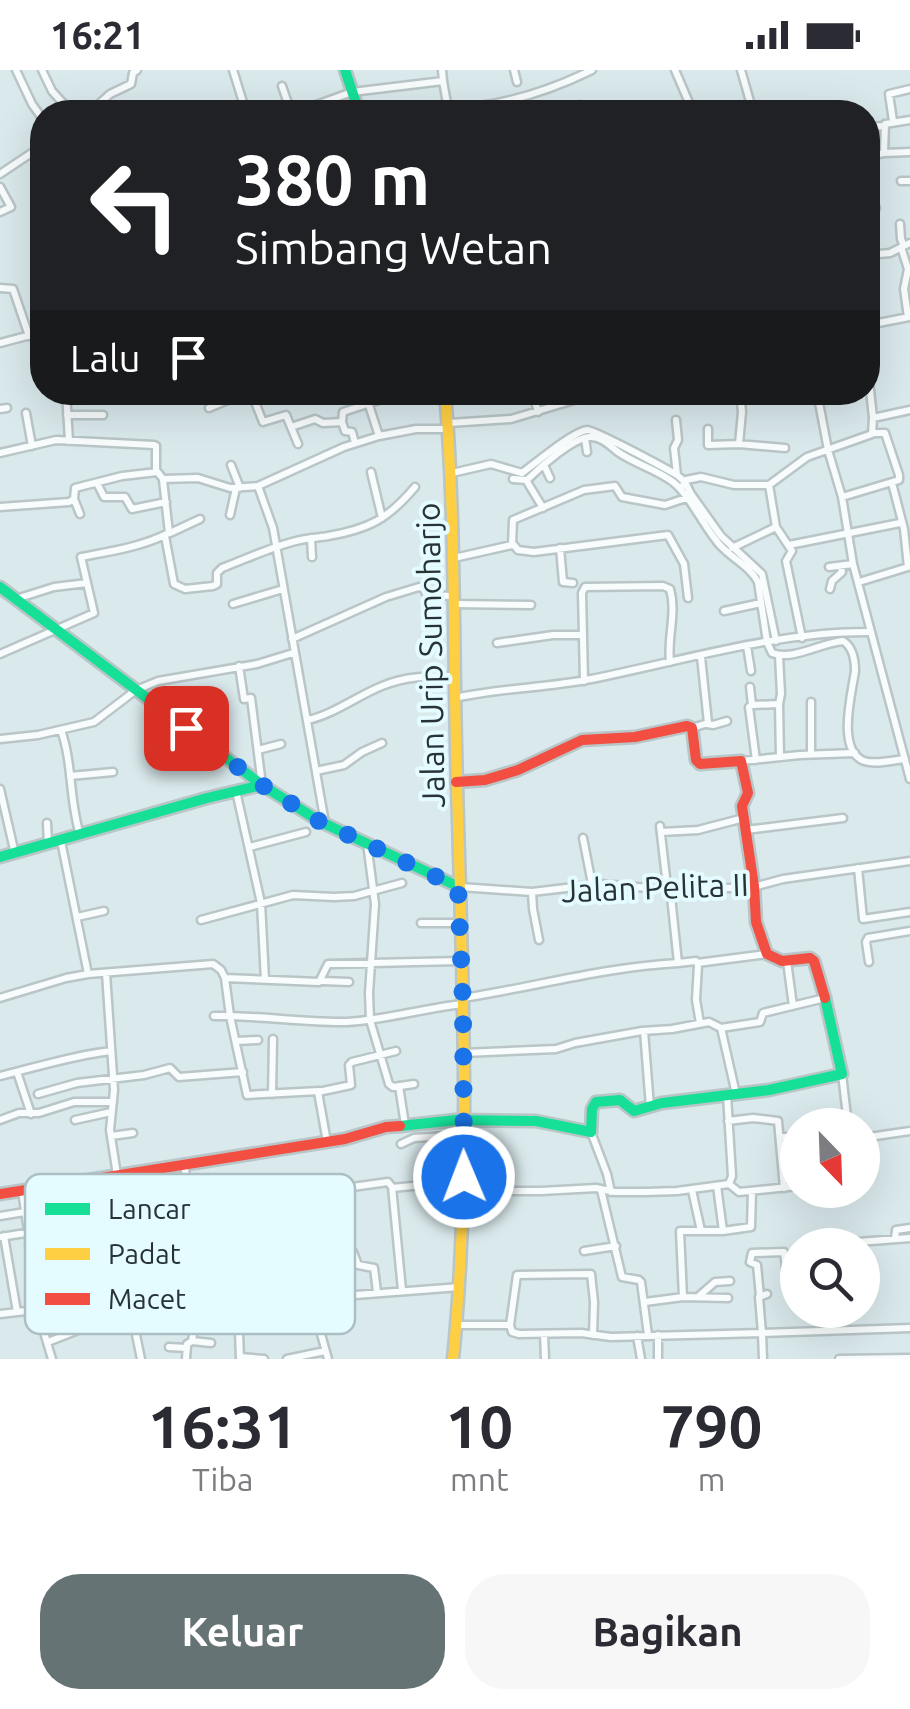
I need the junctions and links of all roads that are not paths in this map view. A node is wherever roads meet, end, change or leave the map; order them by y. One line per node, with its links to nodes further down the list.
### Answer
1 (16, 70): 16 (street)
2 (42, 70): 17 (street)
3 (137, 70): 18 (street)
4 (233, 70): 19 (street)
5 (345, 70): 15 (street)
6 (442, 70): 11 (street)
7 (514, 70): 12 (street)
8 (592, 70): 24 (street)
9 (675, 70): 25 (street)
10 (741, 70): 26 (street)
11 (443, 80): 15 (street); 23 (street)
12 (517, 82)
13 (282, 86): 20 (street)
14 (910, 89): 28 (street)
15 (352, 92): 21 (street); 22 (street)
16 (30, 100)
17 (61, 100)
18 (103, 100)
19 (242, 100)
20 (288, 100)
21 (329, 100)
22 (355, 100)
23 (446, 100)
24 (512, 100)
25 (689, 100)
26 (749, 100)
27 (910, 120): 28 (street)
28 (893, 121): 30 (street)
29 (880, 126): 30 (street)
30 (883, 126): 32 (street)
31 (910, 152): 32 (street)
32 (884, 153): 34 (street)
33 (30, 154): 35 (street)
34 (880, 154)
35 (0, 174)
36 (0, 187): 37 (street)
37 (0, 212)
38 (900, 224): 39 (street)
39 (905, 246): 40 (street); 42 (street)
40 (880, 253)
41 (0, 288): 44 (street)
42 (909, 316): 43 (street)
43 (880, 322)
44 (29, 336): 45 (street)
45 (0, 343)
46 (67, 405): 61 (street)
47 (216, 405): 57 (street)
48 (255, 405): 67 (street)
49 (366, 405): 65 (street)
50 (369, 405): 71 (street)
51 (447, 405): 66 (street, Jalan Urip Sumoharjo)
52 (536, 405): 59 (street)
53 (560, 405): 59 (street)
54 (741, 405): 75 (street)
55 (819, 405): 78 (street)
56 (872, 405): 63 (street)
57 (209, 408)
58 (910, 410): 63 (street)
59 (538, 412): 66 (street)
60 (26, 414): 76 (street)
61 (67, 415): 62 (street); 72 (street)
62 (103, 415)
63 (873, 418): 70 (street)
64 (676, 420): 85 (street)
65 (342, 422): 67 (street); 73 (street)
66 (449, 426): 71 (street); 84 (street, Jalan Urip Sumoharjo)
67 (291, 427): 74 (street)
68 (708, 429): 75 (street)
69 (588, 434): 79 (street); 81 (street); 85 (street); 94 (street)
70 (872, 434): 78 (street); 91 (street)
71 (379, 436): 73 (street)
72 (69, 441): 76 (street); 86 (street)
73 (355, 443): 93 (street)
74 (298, 444)
75 (739, 444): 77 (street)
76 (32, 446): 80 (street)
77 (785, 448)
78 (828, 450): 92 (street); 97 (street)
79 (587, 452)
80 (0, 453)
81 (542, 464): 84 (street); 87 (street); 89 (street)
82 (231, 465): 96 (street)
83 (371, 472): 104 (street)
84 (452, 473): 118 (street, Jalan Urip Sumoharjo)
85 (678, 474): 94 (street)
86 (160, 475): 90 (street); 96 (street); 100 (street)
87 (550, 478)
88 (512, 479): 89 (street)
89 (526, 480): 102 (street)
90 (97, 483): 98 (street); 100 (street)
91 (892, 483): 97 (street); 107 (street)
92 (769, 485): 94 (street); 108 (street)
93 (258, 486): 96 (street); 114 (street)
94 (684, 486): 99 (street); 116 (street)
95 (414, 487): 104 (street)
96 (238, 488): 105 (street)
97 (842, 497): 109 (street)
98 (74, 498): 101 (street); 103 (street)
99 (686, 498): 102 (street); 131 (street)
100 (166, 502): 110 (street)
101 (0, 507)
102 (543, 508): 112 (street)
103 (80, 514)
104 (382, 514): 111 (street)
105 (230, 515)
106 (200, 519): 110 (street)
107 (900, 523): 109 (street); 122 (street)
108 (776, 527): 113 (street); 116 (street)
109 (849, 533): 113 (street); 119 (street)
110 (167, 535): 114 (street); 123 (street)
111 (311, 538): 114 (street); 117 (street)
112 (513, 544): 115 (street); 118 (street)
113 (788, 545): 138 (street)
114 (277, 547): 126 (street)
115 (560, 548): 124 (street); 128 (street)
116 (732, 548): 140 (street)
117 (312, 557)
118 (454, 558): 130 (street, Jalan Urip Sumoharjo)
119 (854, 564): 121 (street); 122 (street)
120 (829, 567): 121 (street)
121 (841, 567): 127 (street)
122 (858, 582): 136 (street)
123 (87, 583): 129 (street); 135 (street)
124 (573, 583)
125 (0, 587): 129 (street)
126 (283, 589): 132 (street); 139 (street)
127 (830, 589)
128 (688, 598)
129 (16, 600): 135 (street)
130 (453, 600): 133 (street); 139 (street); 150 (street, Jalan Urip Sumoharjo)
131 (761, 603): 134 (street); 140 (street)
132 (232, 604)
133 (531, 605)
134 (724, 611)
135 (56, 630): 144 (street); 153 (street)
136 (870, 632): 138 (street); 170 (street)
137 (582, 635): 141 (street); 147 (street); 151 (street)
138 (802, 638): 140 (street)
139 (292, 639): 143 (street)
140 (771, 642): 142 (street); 145 (street)
141 (496, 643)
142 (746, 646): 146 (street); 149 (street)
143 (293, 653): 148 (street); 158 (street)
144 (0, 654)
145 (779, 656): 156 (street); 167 (street)
146 (701, 657): 147 (street); 160 (street)
147 (670, 662): 151 (street)
148 (239, 666): 153 (street); 166 (street)
149 (750, 671)
150 (454, 676): 154 (street, Jalan Urip Sumoharjo); 158 (street)
151 (584, 681): 154 (street)
152 (750, 687): 157 (street)
153 (136, 690): 162 (street); 178 (street)
154 (454, 698): 177 (street, Jalan Urip Sumoharjo)
155 (810, 702): 168 (street)
156 (780, 704): 157 (street); 169 (street)
157 (752, 705): 171 (street)
158 (308, 720): 173 (street)
159 (726, 720): 160 (street)
160 (707, 724): 161 (street)
161 (692, 728): 172 (street); 177 (street)
162 (61, 730): 163 (street); 175 (street)
163 (0, 740)
164 (382, 743): 173 (street)
165 (281, 744): 166 (street)
166 (258, 750): 178 (street)
167 (854, 753): 168 (street); 170 (street)
168 (811, 754): 169 (street)
169 (780, 757): 171 (street)
170 (904, 758): 176 (street)
171 (756, 760): 172 (street)
172 (741, 761): 184 (street)
173 (316, 771): 183 (street)
174 (114, 772): 175 (street)
175 (70, 776): 186 (street)
176 (910, 779)
177 (456, 782): 198 (street, Jalan Urip Sumoharjo)
178 (262, 785): 180 (street); 183 (street)
179 (0, 789): 191 (street)
180 (236, 791): 186 (street); 190 (street)
181 (843, 818): 184 (street)
182 (47, 823): 188 (street)
183 (325, 823): 189 (street)
184 (745, 824): 197 (street); 199 (street)
185 (306, 832): 190 (street)
186 (80, 835): 188 (street)
187 (583, 838): 196 (street)
188 (54, 843): 191 (street); 205 (street)
189 (367, 843): 198 (street); 200 (street)
190 (250, 847): 202 (street)
191 (14, 854): 192 (street)
192 (0, 858)
193 (910, 860): 194 (street, Jalan Pelita II)
194 (858, 868): 197 (street, Jalan Pelita II); 206 (street)
195 (402, 883): 200 (street)
196 (592, 884): 199 (street, Jalan Pelita II); 201 (street, Jalan Pelita II)
197 (754, 886): 199 (street, Jalan Pelita II); 213 (street)
198 (458, 887): 201 (street, Jalan Pelita II); 209 (street, Jalan Urip Sumoharjo)
199 (669, 887): 218 (street)
200 (373, 890): 202 (street); 217 (street)
201 (532, 892): 212 (street)
202 (261, 902): 207 (street); 223 (street)
203 (104, 911): 205 (street)
204 (910, 912): 206 (street)
205 (76, 918): 221 (street)
206 (864, 919): 211 (street)
207 (200, 920)
208 (421, 923): 209 (street)
209 (460, 923): 214 (street, Jalan Urip Sumoharjo)
210 (910, 930): 211 (street)
211 (866, 939): 216 (street)
212 (539, 940)
213 (767, 954): 215 (street); 219 (street)
214 (460, 961): 217 (street); 228 (street, Jalan Urip Sumoharjo)
215 (786, 961): 227 (street); 229 (street)
216 (870, 962)
217 (370, 963): 224 (street); 232 (street)
218 (678, 963): 219 (street); 228 (street)
219 (697, 963): 233 (street)
220 (106, 972): 221 (street); 222 (street); 240 (street)
221 (88, 974): 226 (street)
222 (226, 978): 223 (street); 231 (street)
223 (265, 980): 224 (street)
224 (321, 981): 225 (street)
225 (349, 982)
226 (0, 998)
227 (825, 998): 229 (street); 245 (street)
228 (463, 1001): 232 (street); 241 (street, Jalan Urip Sumoharjo)
229 (793, 1006): 234 (street)
230 (214, 1016): 231 (street)
231 (230, 1016): 232 (street); 238 (street)
232 (370, 1020): 242 (street)
233 (700, 1023): 234 (street); 235 (street)
234 (721, 1028): 253 (street)
235 (644, 1031): 241 (street); 255 (street)
236 (273, 1039): 252 (street)
237 (258, 1040): 238 (street)
238 (236, 1041): 244 (street)
239 (396, 1051): 242 (street)
240 (111, 1052): 243 (street); 247 (street)
241 (463, 1053): 261 (street, Jalan Urip Sumoharjo)
242 (380, 1056): 249 (street); 250 (street)
243 (17, 1072): 246 (street); 258 (street)
244 (243, 1072): 247 (street); 252 (street)
245 (842, 1074): 253 (street); 256 (street)
246 (0, 1076)
247 (114, 1078): 251 (street); 254 (street)
248 (414, 1084): 249 (street)
249 (399, 1086): 263 (street)
250 (319, 1091): 252 (street); 271 (street)
251 (38, 1094)
252 (272, 1094)
253 (731, 1094): 255 (street); 262 (street)
254 (113, 1102): 257 (street); 258 (street)
255 (650, 1106): 265 (street)
256 (846, 1108)
257 (111, 1112): 260 (street); 269 (street)
258 (31, 1114): 259 (street)
259 (0, 1120)
260 (75, 1120)
261 (464, 1120): 263 (street); 265 (street); 267 (street, Jalan Urip Sumoharjo)
262 (728, 1121): 270 (street); 276 (street)
263 (405, 1126): 271 (street)
264 (910, 1131): 268 (street)
265 (591, 1132): 287 (street)
266 (133, 1133): 269 (street)
267 (463, 1135): 272 (street); 277 (street, Jalan Urip Sumoharjo)
268 (880, 1135)
269 (111, 1136): 274 (street)
270 (780, 1137)
271 (327, 1142): 273 (street)
272 (401, 1144)
273 (184, 1164): 274 (street); 275 (street)
274 (120, 1174)
275 (185, 1174)
276 (729, 1184): 278 (street); 286 (street)
277 (464, 1186): 280 (street); 282 (street); 304 (street, Jalan Urip Sumoharjo)
278 (717, 1186): 284 (street); 293 (street)
279 (355, 1187): 280 (street)
280 (392, 1188): 305 (street)
281 (780, 1188): 286 (street)
282 (601, 1189): 287 (street); 298 (street)
283 (25, 1190): 285 (street)
284 (692, 1190): 287 (street); 292 (street)
285 (22, 1191): 288 (street); 289 (street)
286 (752, 1191): 293 (street)
287 (611, 1192)
288 (0, 1194)
289 (25, 1212): 290 (street)
290 (0, 1216)
291 (910, 1228): 296 (street)
292 (701, 1231): 293 (street); 308 (street)
293 (723, 1231)
294 (2, 1237): 301 (street)
295 (910, 1238): 296 (street)
296 (895, 1239): 297 (street)
297 (880, 1240)
298 (616, 1246): 299 (street); 311 (street)
299 (584, 1251)
300 (780, 1252): 318 (street)
301 (4, 1257): 313 (street)
302 (355, 1257): 306 (street)
303 (730, 1281): 309 (street)
304 (460, 1287): 305 (street); 315 (street, Jalan Urip Sumoharjo)
305 (402, 1290): 306 (street)
306 (377, 1292): 307 (street)
307 (355, 1294)
308 (683, 1297): 309 (street); 311 (street)
309 (698, 1297): 310 (street)
310 (728, 1298)
311 (645, 1302): 325 (street)
312 (25, 1311): 313 (street)
313 (17, 1312): 314 (street)
314 (0, 1314)
315 (457, 1325): 316 (street); 340 (street, Jalan Urip Sumoharjo)
316 (510, 1325): 323 (street); 324 (street)
317 (910, 1328): 318 (street)
318 (762, 1333): 326 (street); 344 (street)
319 (46, 1334): 329 (street)
320 (68, 1334): 329 (street)
321 (136, 1334): 336 (street)
322 (192, 1334): 331 (street)
323 (544, 1334): 324 (street); 341 (street)
324 (593, 1334): 327 (street)
325 (648, 1335): 326 (street); 327 (street)
326 (658, 1335): 343 (street)
327 (637, 1336): 342 (street)
328 (176, 1338): 331 (street)
329 (48, 1342): 335 (street)
330 (210, 1343): 331 (street)
331 (190, 1345): 337 (street)
332 (326, 1355): 339 (street)
333 (240, 1358): 338 (street)
334 (910, 1358): 345 (street)
335 (52, 1359)
336 (141, 1359)
337 (186, 1359)
338 (264, 1359)
339 (287, 1359)
340 (453, 1359)
341 (544, 1359)
342 (640, 1359)
343 (658, 1359)
344 (763, 1359)
345 (839, 1359)

